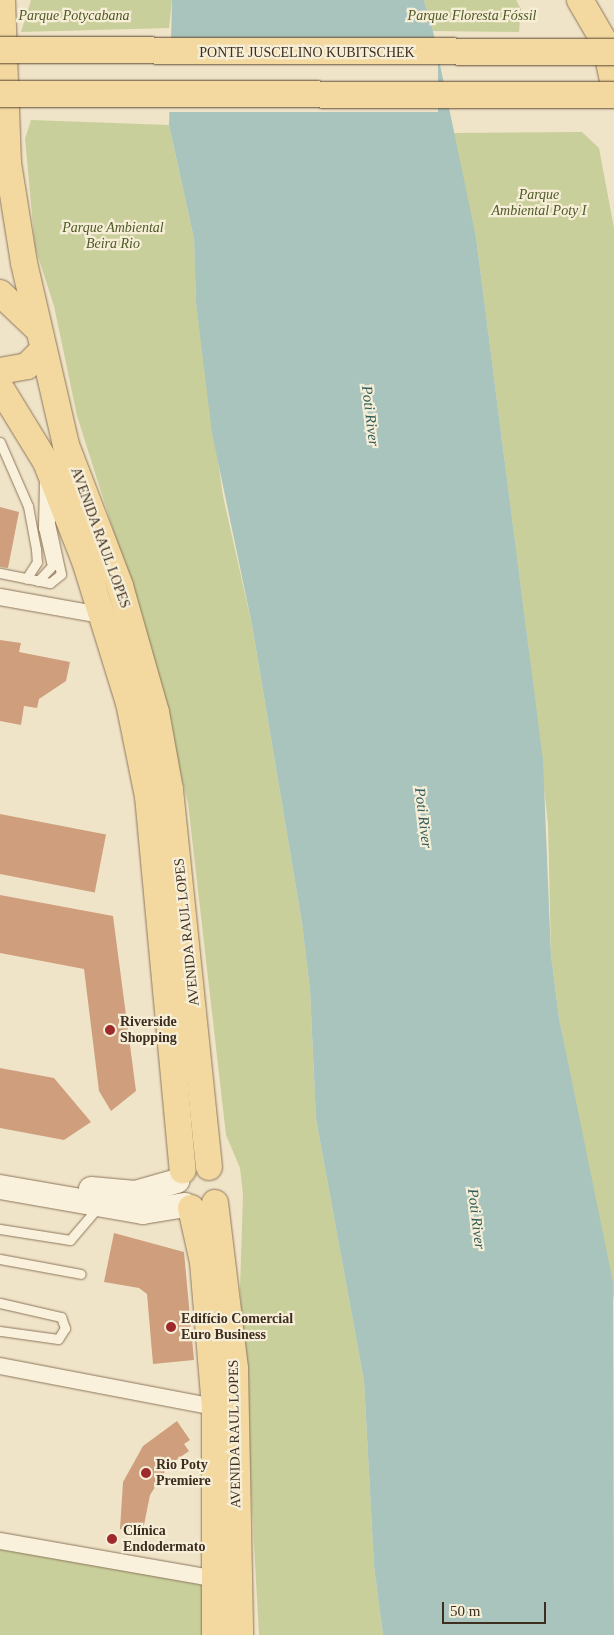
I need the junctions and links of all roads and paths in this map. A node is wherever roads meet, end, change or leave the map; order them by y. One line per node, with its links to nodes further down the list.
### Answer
1 (2, 0): 11 (main road, AVENIDA RAUL LOPES)
2 (580, 0): 3 (main road)
3 (611, 41): 4 (main road, PONTE JUSCELINO KUBITSCHEK, bridge); 7 (main road)
4 (0, 50)
5 (0, 66): 6 (main road, PONTE JUSCELINO KUBITSCHEK)
6 (614, 69)
7 (614, 85)
8 (0, 94): 9 (main road, bridge)
9 (614, 95)
10 (0, 293): 11 (main road)
11 (41, 340): 12 (main road); 21 (main road, AVENIDA RAUL LOPES)
12 (0, 371)
13 (0, 387): 15 (main road, AVENIDA RAUL LOPES)
14 (0, 442): 17 (lane)
15 (48, 470): 18 (lane); 18 (lane); 20 (main road, AVENIDA RAUL LOPES)
16 (0, 573): 17 (lane)
17 (26, 579): 18 (lane)
18 (38, 581)
19 (0, 597): 20 (street)
20 (101, 615): 24 (main road, AVENIDA RAUL LOPES)
21 (209, 1167): 24 (main road); 24 (main road)
22 (0, 1172): 24 (main road)
23 (0, 1187): 25 (main road)
24 (190, 1194): 25 (main road); 32 (main road, AVENIDA RAUL LOPES); 36 (main road, AVENIDA RAUL LOPES)
25 (99, 1206): 26 (lane)
26 (0, 1230)
27 (0, 1259): 28 (lane)
28 (81, 1274)
29 (0, 1302): 30 (lane)
30 (0, 1331)
31 (0, 1366): 32 (street)
32 (214, 1407): 34 (main road, AVENIDA RAUL LOPES)
33 (0, 1541): 34 (street)
34 (213, 1578): 35 (main road, AVENIDA RAUL LOPES)
35 (215, 1635)
36 (240, 1635)

